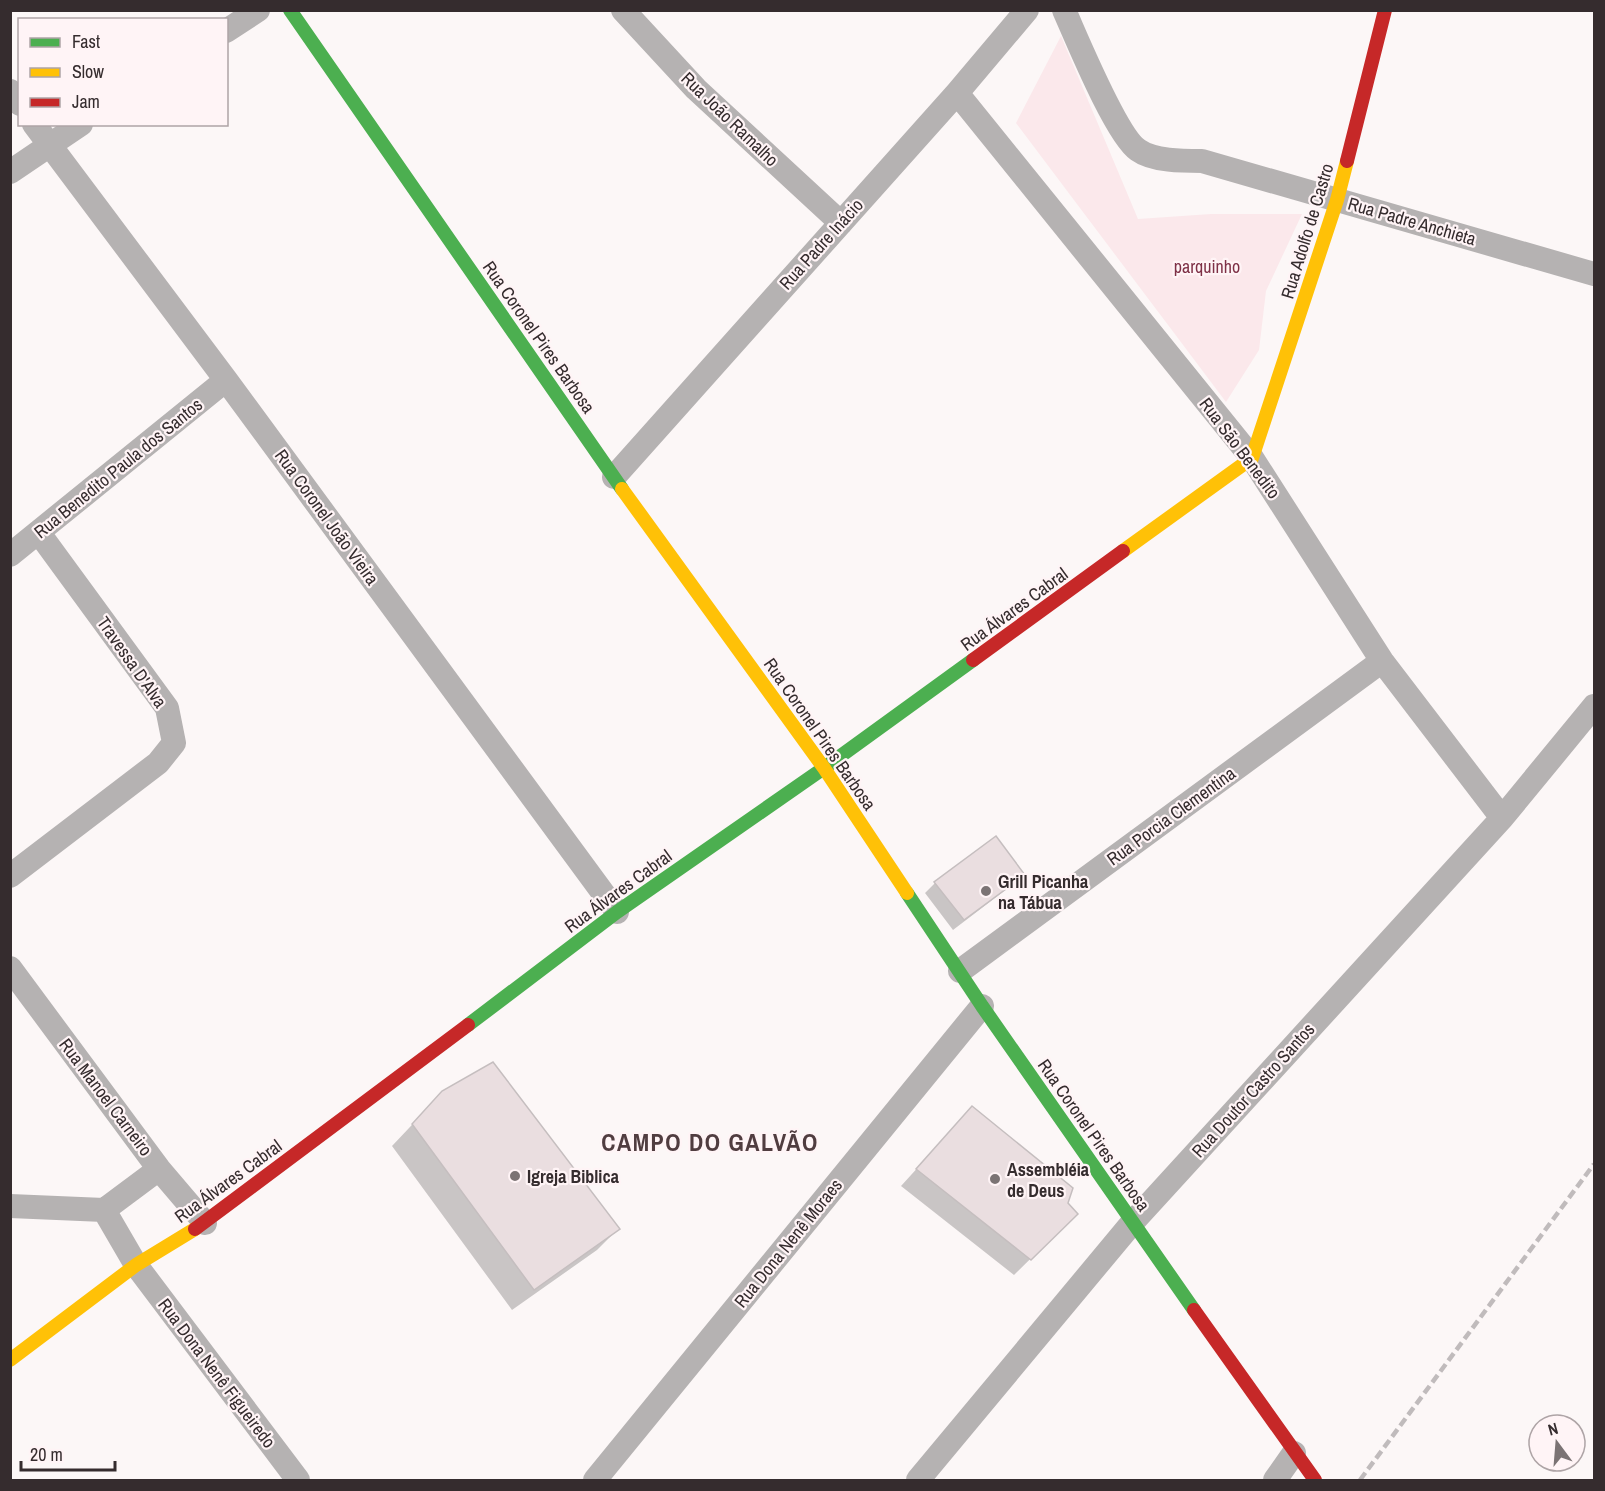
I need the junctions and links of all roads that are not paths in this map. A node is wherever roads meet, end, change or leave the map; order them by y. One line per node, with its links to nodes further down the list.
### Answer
1 (258, 10): 7 (street)
2 (290, 10): 18 (street, Rua Coronel Pires Barbosa)
3 (623, 10): 14 (street, Rua João Ramalho)
4 (1027, 10): 8 (street, Rua Padre Inácio)
5 (1064, 10): 13 (street, Rua Padre Anchieta)
6 (1385, 10): 13 (street, Rua Adolfo de Castro)
7 (228, 30)
8 (957, 93): 14 (street, Rua Padre Inácio); 17 (street, Rua São Benedito)
9 (35, 126): 11 (street, Rua Coronel João Vieira)
10 (78, 126): 11 (street)
11 (49, 145): 12 (street); 16 (street, Rua Coronel João Vieira)
12 (10, 172)
13 (1337, 200): 15 (street, Rua Padre Anchieta); 17 (street, Rua Adolfo de Castro)
14 (841, 223): 18 (street, Rua Padre Inácio)
15 (1594, 274)
16 (226, 380): 19 (street, Rua Benedito Paula dos Santos); 26 (street, Rua Coronel João Vieira)
17 (1252, 458): 21 (street, Rua São Benedito); 23 (street, Rua Álvares Cabral)
18 (614, 477): 23 (street, Rua Coronel Pires Barbosa)
19 (39, 533): 20 (street, Rua Benedito Paula dos Santos); 25 (street, Travessa D'Alva)
20 (10, 555)
21 (1382, 661): 24 (street, Rua São Benedito); 28 (street, Rua Porcia Clementina)
22 (1592, 716): 24 (street, Rua Doutor Castro Santos)
23 (824, 768): 26 (street, Rua Álvares Cabral); 28 (street, Rua Coronel Pires Barbosa)
24 (1502, 818): 34 (street, Rua Doutor Castro Santos)
25 (10, 876)
26 (617, 912): 33 (street, Rua Álvares Cabral)
27 (10, 968): 30 (street, Rua Manoel Carneiro)
28 (960, 971): 29 (street, Rua Coronel Pires Barbosa)
29 (982, 1006): 34 (street, Rua Coronel Pires Barbosa); 39 (street, Rua Dona Nenê Moraes)
30 (159, 1168): 32 (street); 33 (street, Rua Manoel Carneiro)
31 (10, 1206): 32 (street)
32 (104, 1210): 35 (street, Rua Dona Nenê Figueiredo)
33 (205, 1223): 35 (street, Rua Álvares Cabral)
34 (1132, 1223): 37 (street, Rua Coronel Pires Barbosa); 40 (street, Rua Doutor Castro Santos)
35 (136, 1265): 36 (street, Rua Álvares Cabral); 38 (street, Rua Dona Nenê Figueiredo)
36 (10, 1360)
37 (1294, 1453): 41 (street); 42 (street, Rua Coronel Pires Barbosa)
38 (298, 1480)
39 (595, 1480)
40 (918, 1480)
41 (1275, 1480)
42 (1315, 1480)

